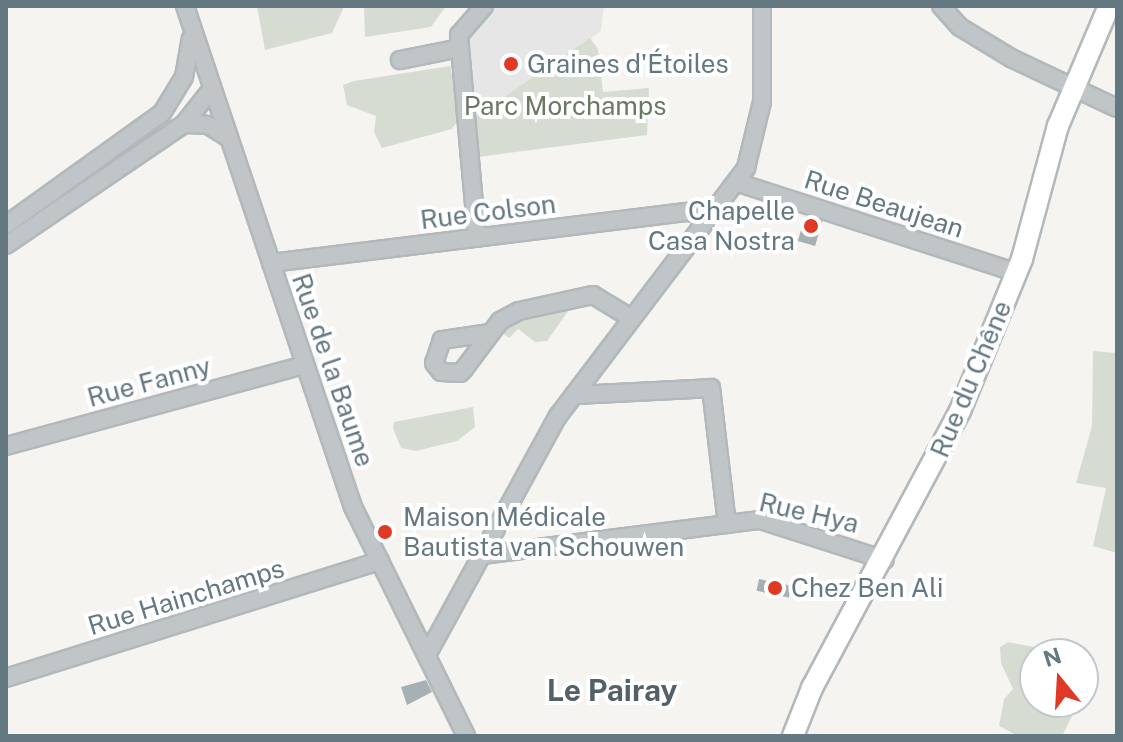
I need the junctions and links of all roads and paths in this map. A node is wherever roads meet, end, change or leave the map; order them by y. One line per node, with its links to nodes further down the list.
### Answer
1 (185, 6): 6 (street, Rue de la Baume)
2 (484, 6): 7 (street)
3 (762, 6): 14 (street)
4 (941, 6): 10 (street)
5 (1109, 6): 10 (main road, Rue du Chêne)
6 (192, 25): 9 (street, Rue de la Baume); 16 (street)
7 (460, 48): 8 (street); 17 (street)
8 (400, 60)
9 (211, 90): 12 (street); 13 (street, Rue de la Baume)
10 (1074, 91): 11 (street); 20 (main road, Rue du Chêne)
11 (1117, 108)
12 (184, 124): 13 (street); 18 (street)
13 (230, 139): 19 (street, Rue de la Baume)
14 (736, 182): 15 (street); 20 (street, Rue Beaujean)
15 (710, 216): 17 (street, Rue Colson); 21 (street)
16 (6, 225)
17 (477, 238): 19 (street, Rue Colson)
18 (6, 245)
19 (271, 263): 23 (street, Rue de la Baume)
20 (1017, 273): 28 (main road, Rue du Chêne)
21 (631, 318): 22 (street); 24 (street)
22 (490, 333)
23 (305, 365): 25 (street, Rue Fanny); 29 (street, Rue de la Baume)
24 (574, 395): 26 (street); 27 (street)
25 (6, 446)
26 (727, 524): 27 (street, Rue Hya); 28 (street, Rue Hya)
27 (482, 555): 30 (street)
28 (885, 560): 33 (main road, Rue du Chêne)
29 (380, 561): 30 (street, Rue de la Baume); 31 (street, Rue Hainchamps)
30 (427, 655): 32 (street, Rue de la Baume)
31 (6, 678)
32 (466, 736)
33 (793, 736)

